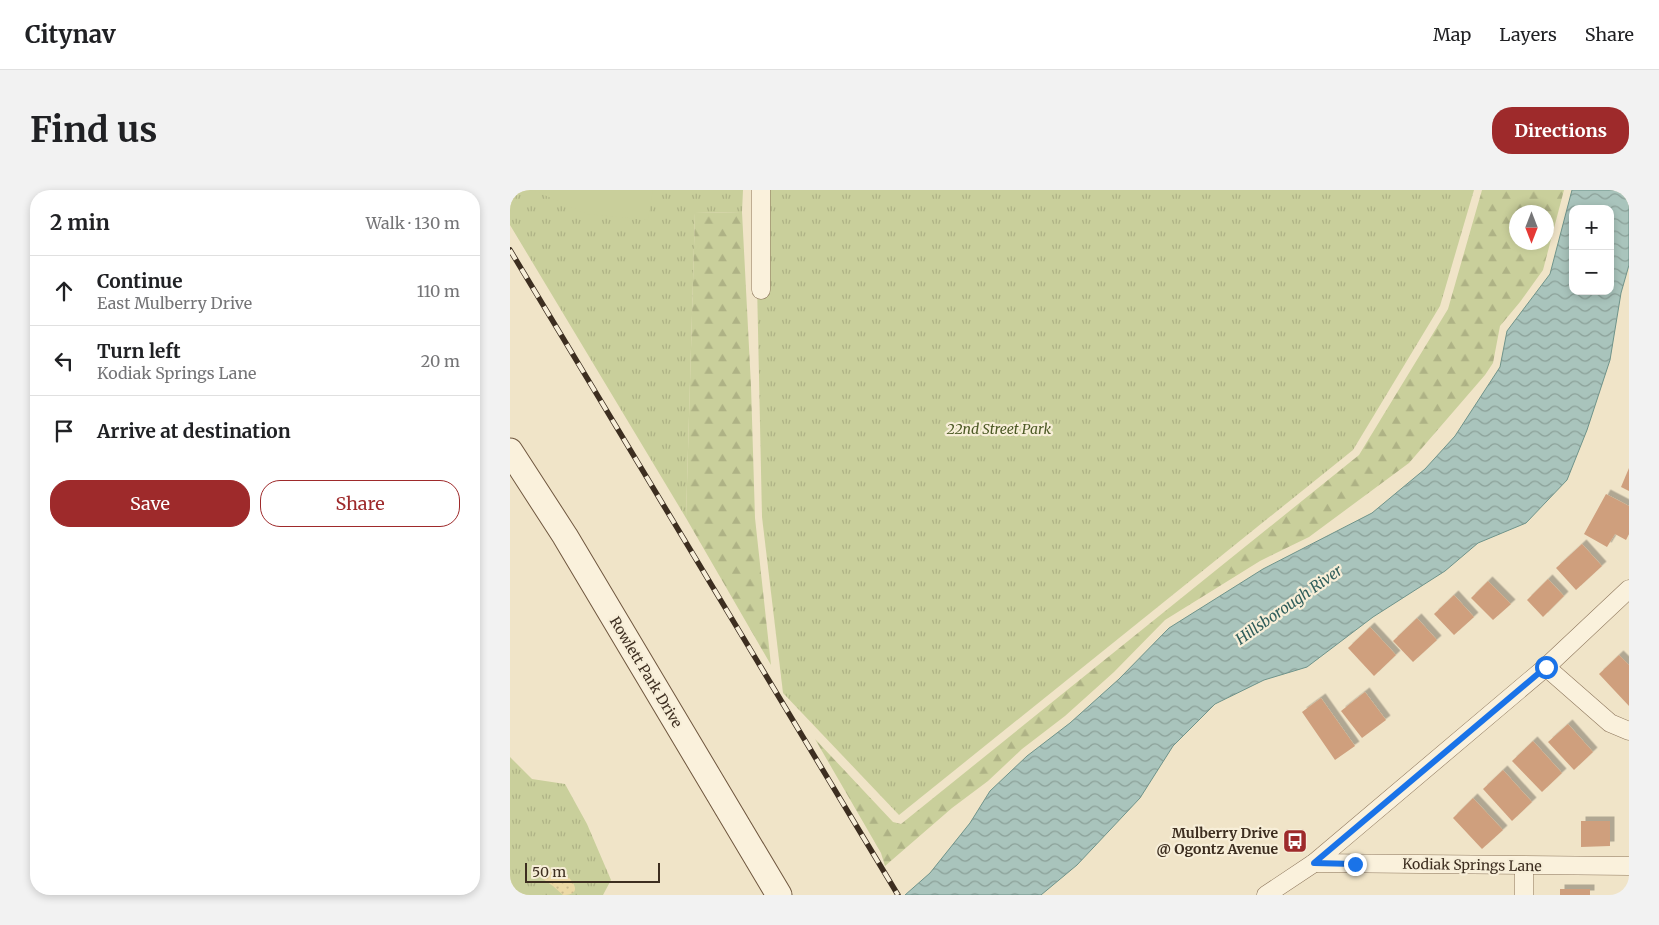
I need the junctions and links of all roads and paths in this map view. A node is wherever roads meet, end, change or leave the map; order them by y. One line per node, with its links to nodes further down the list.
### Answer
1 (761, 190): 2 (street)
2 (761, 290)
3 (510, 451): 10 (street, Rowlett Park Drive)
4 (1629, 589): 5 (street)
5 (1546, 667): 6 (street); 7 (street)
6 (1629, 731)
7 (1314, 863): 8 (street, Kodiak Springs Lane); 11 (street)
8 (1524, 866): 9 (street, Kodiak Springs Lane); 12 (street)
9 (1629, 866)
10 (779, 895)
11 (1266, 895)
12 (1524, 895)

